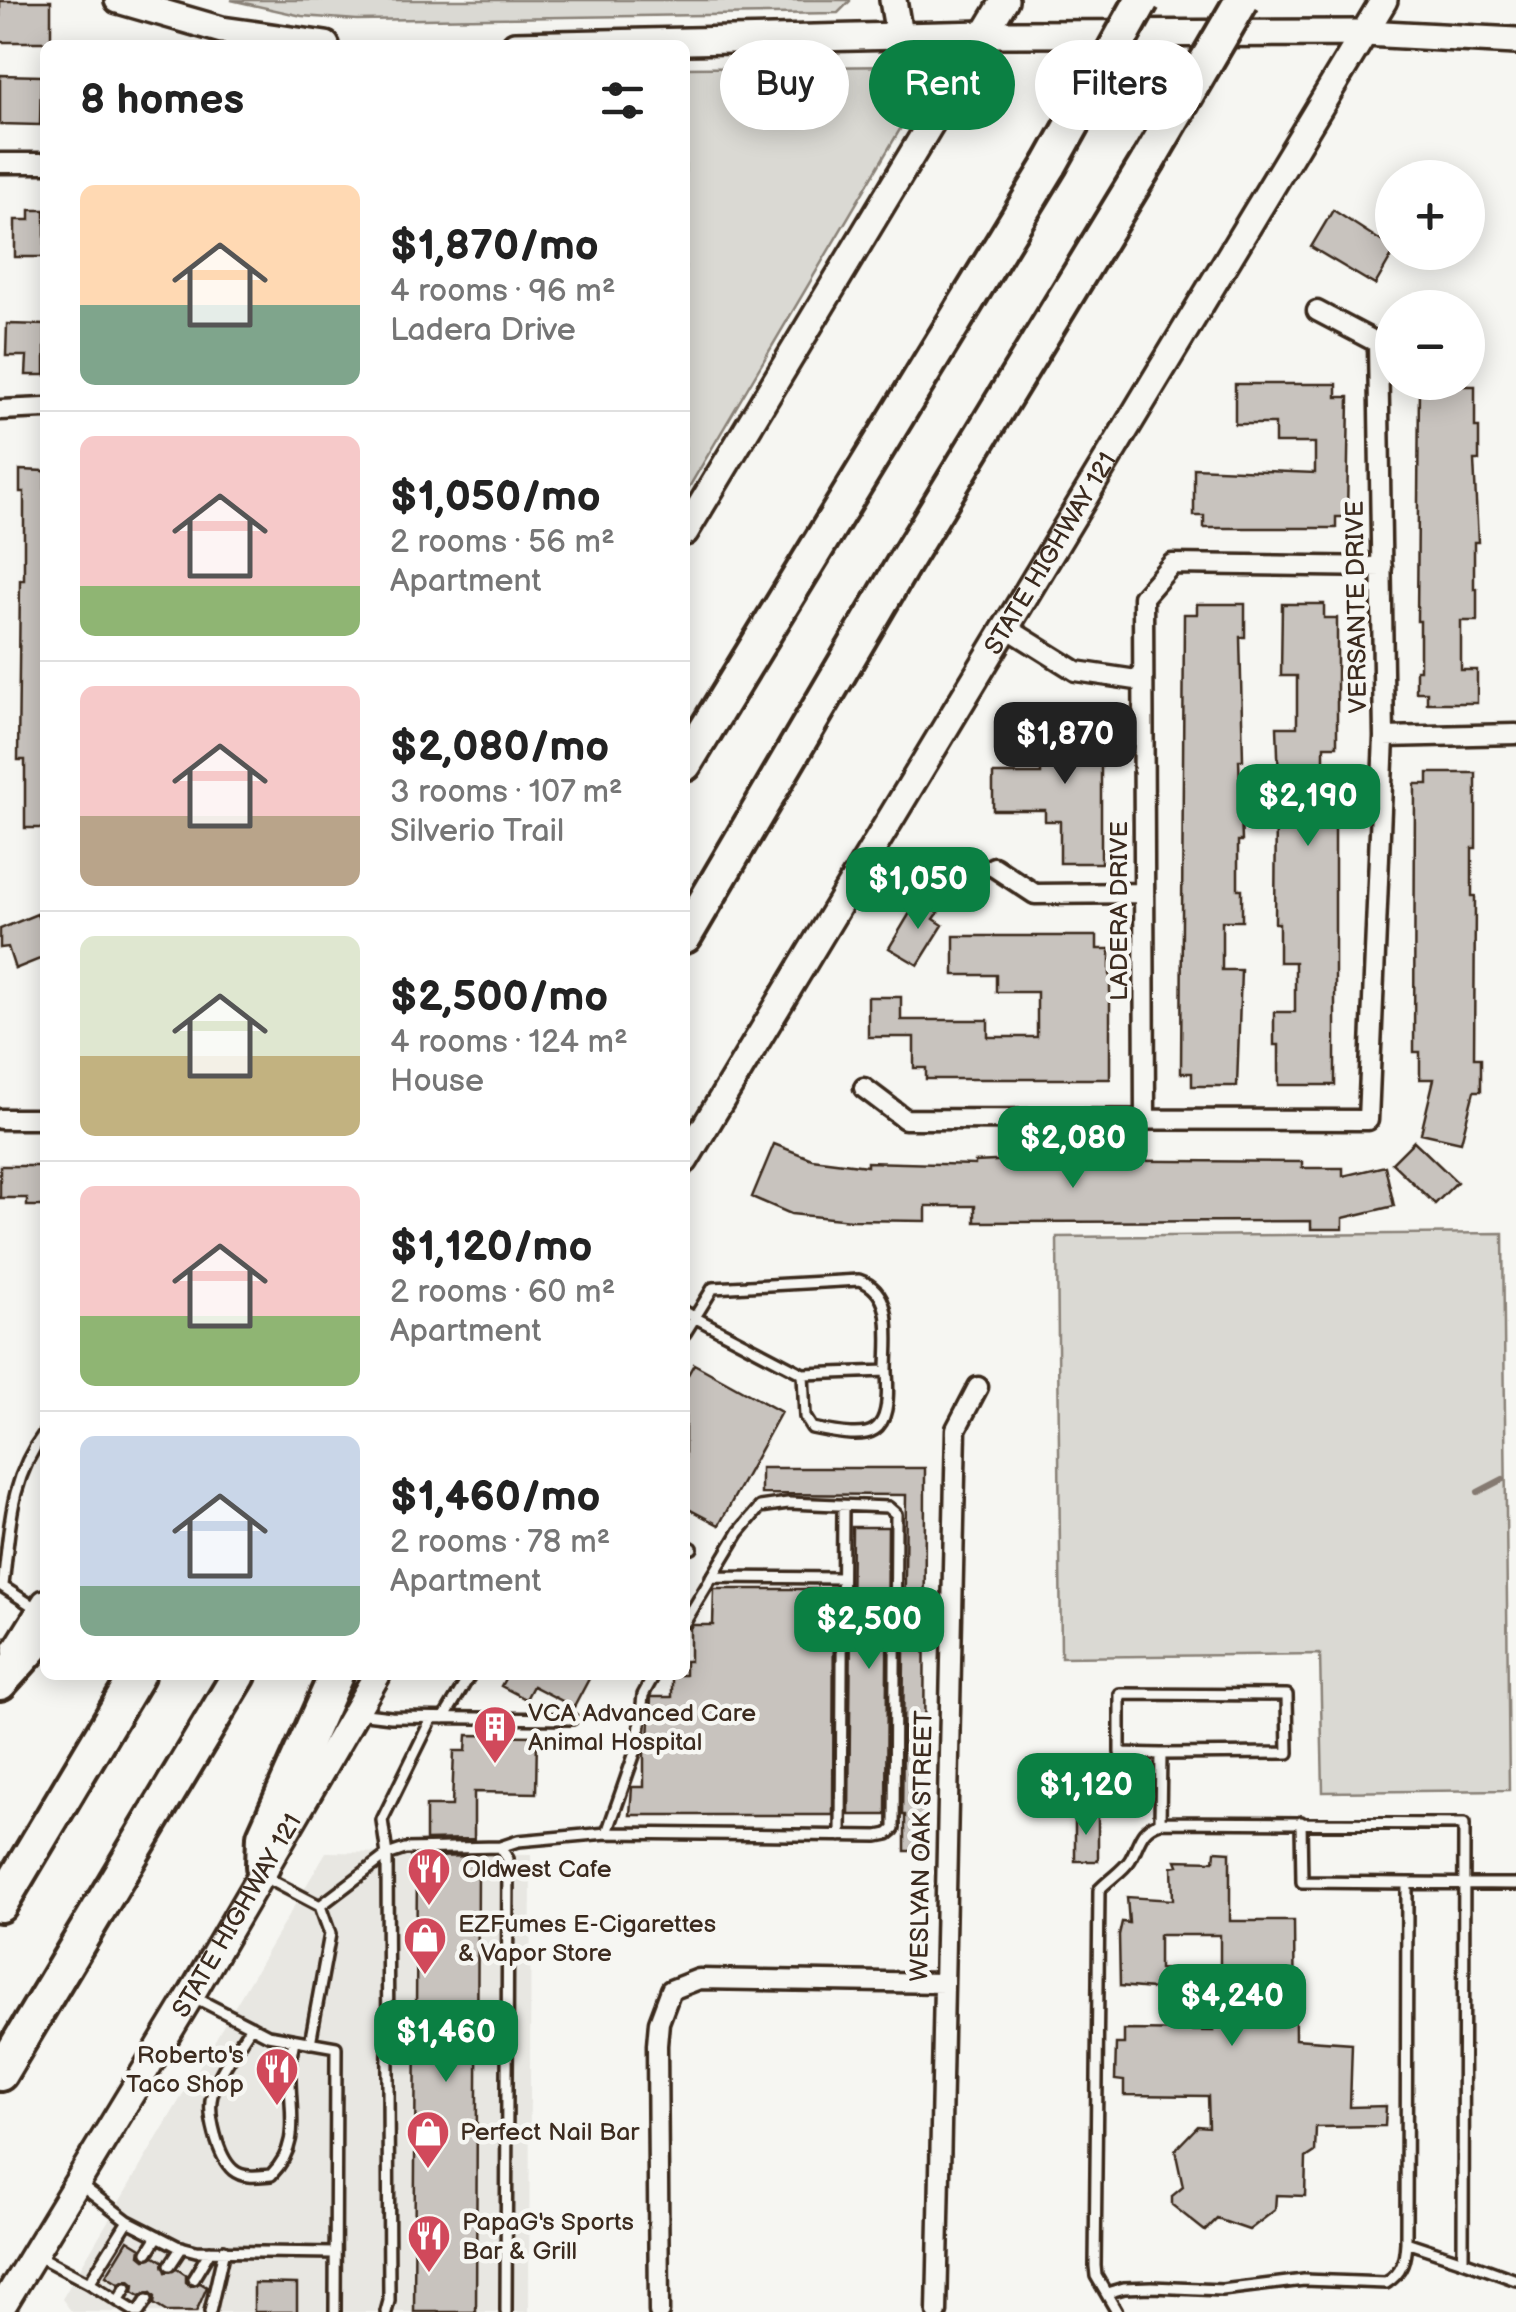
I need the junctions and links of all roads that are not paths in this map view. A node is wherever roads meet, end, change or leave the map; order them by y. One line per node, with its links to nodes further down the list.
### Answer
1 (118, 0): 10 (main road)
2 (893, 0): 8 (main road)
3 (1005, 0): 9 (main road)
4 (1142, 0): 24 (highway, bridge)
5 (1242, 0): 27 (highway, bridge)
6 (1384, 0): 7 (main road, STATE HIGHWAY 121)
7 (1365, 33): 9 (main road); 12 (main road); 20 (main road, STATE HIGHWAY 121)
8 (899, 34): 9 (main road); 11 (main road)
9 (985, 34): 18 (main road)
10 (291, 40)
11 (690, 40)
12 (1516, 41)
13 (0, 163): 14 (street)
14 (40, 163)
15 (1317, 311): 19 (street, VERSANTE DRIVE)
16 (40, 408): 17 (street)
17 (0, 410)
18 (690, 524)
19 (1382, 567): 21 (street, LADERA DRIVE); 23 (street, VERSANTE DRIVE)
20 (1004, 626): 21 (street); 32 (main road, STATE HIGHWAY 121)
21 (1143, 681): 26 (street, LADERA DRIVE)
22 (1516, 734): 23 (street)
23 (1384, 737): 31 (street, VERSANTE DRIVE)
24 (690, 756)
25 (994, 867): 26 (street)
26 (1144, 894): 31 (street, LADERA DRIVE)
27 (690, 927)
28 (864, 1088): 31 (street)
29 (0, 1118): 30 (street)
30 (40, 1118)
31 (1145, 1118)
32 (690, 1152)
33 (690, 1314): 34 (lane); 35 (lane)
34 (887, 1371): 35 (lane); 35 (lane)
35 (803, 1374)
36 (978, 1387): 69 (street, WESLYAN OAK STREET)
37 (40, 1439): 41 (lane)
38 (842, 1506): 39 (lane); 40 (lane); 60 (lane)
39 (711, 1577): 40 (lane); 43 (lane)
40 (842, 1578): 60 (lane)
41 (2, 1585): 42 (lane)
42 (40, 1613)
43 (690, 1613)
44 (40, 1620): 45 (highway)
45 (0, 1680)
46 (135, 1680): 67 (highway)
47 (236, 1680): 74 (highway)
48 (334, 1680): 63 (highway)
49 (374, 1680): 52 (main road, STATE HIGHWAY 121)
50 (467, 1680): 54 (lane)
51 (651, 1680): 59 (lane)
52 (354, 1712): 53 (lane); 63 (main road, STATE HIGHWAY 121)
53 (432, 1718): 54 (lane); 62 (lane)
54 (444, 1718): 55 (lane)
55 (572, 1719)
56 (1160, 1754): 56 (lane); 57 (lane)
57 (1160, 1822): 58 (lane); 91 (lane)
58 (1300, 1822): 64 (lane); 65 (lane)
59 (607, 1833): 60 (lane); 61 (lane)
60 (840, 1836)
61 (500, 1848): 62 (lane); 99 (lane)
62 (387, 1855): 68 (lane); 98 (lane)
63 (261, 1870): 68 (lane); 70 (main road, STATE HIGHWAY 121)
64 (1408, 1883): 65 (lane); 78 (lane)
65 (1464, 1884): 66 (lane); 85 (lane)
66 (1516, 1884)
67 (0, 1904)
68 (320, 1906): 73 (lane)
69 (944, 1983): 100 (street); 101 (street, WESLYAN OAK STREET)
70 (191, 1996): 71 (lane); 75 (main road, STATE HIGHWAY 121)
71 (250, 2026): 72 (lane); 72 (lane)
72 (294, 2040): 73 (lane)
73 (310, 2042): 83 (lane)
74 (0, 2074)
75 (78, 2183): 76 (lane); 84 (main road, STATE HIGHWAY 121)
76 (128, 2220): 77 (lane); 89 (lane)
77 (158, 2236): 79 (lane); 82 (lane)
78 (1406, 2242): 85 (lane); 91 (lane)
79 (182, 2248): 81 (lane); 86 (lane)
80 (224, 2250): 81 (lane); 83 (lane); 96 (lane)
81 (210, 2251): 87 (lane)
82 (148, 2252)
83 (334, 2253): 97 (lane)
84 (34, 2254): 89 (lane); 94 (main road, STATE HIGHWAY 121)
85 (1463, 2261): 88 (lane)
86 (170, 2265)
87 (193, 2278)
88 (1516, 2280)
89 (89, 2283): 93 (lane)
90 (126, 2288): 93 (lane)
91 (1107, 2293): 102 (lane)
92 (147, 2300): 95 (lane)
93 (118, 2301): 95 (lane)
94 (0, 2310)
95 (138, 2312)
96 (210, 2312)
97 (335, 2312)
98 (386, 2312)
99 (506, 2312)
100 (659, 2312)
101 (937, 2312)
102 (1117, 2312)

